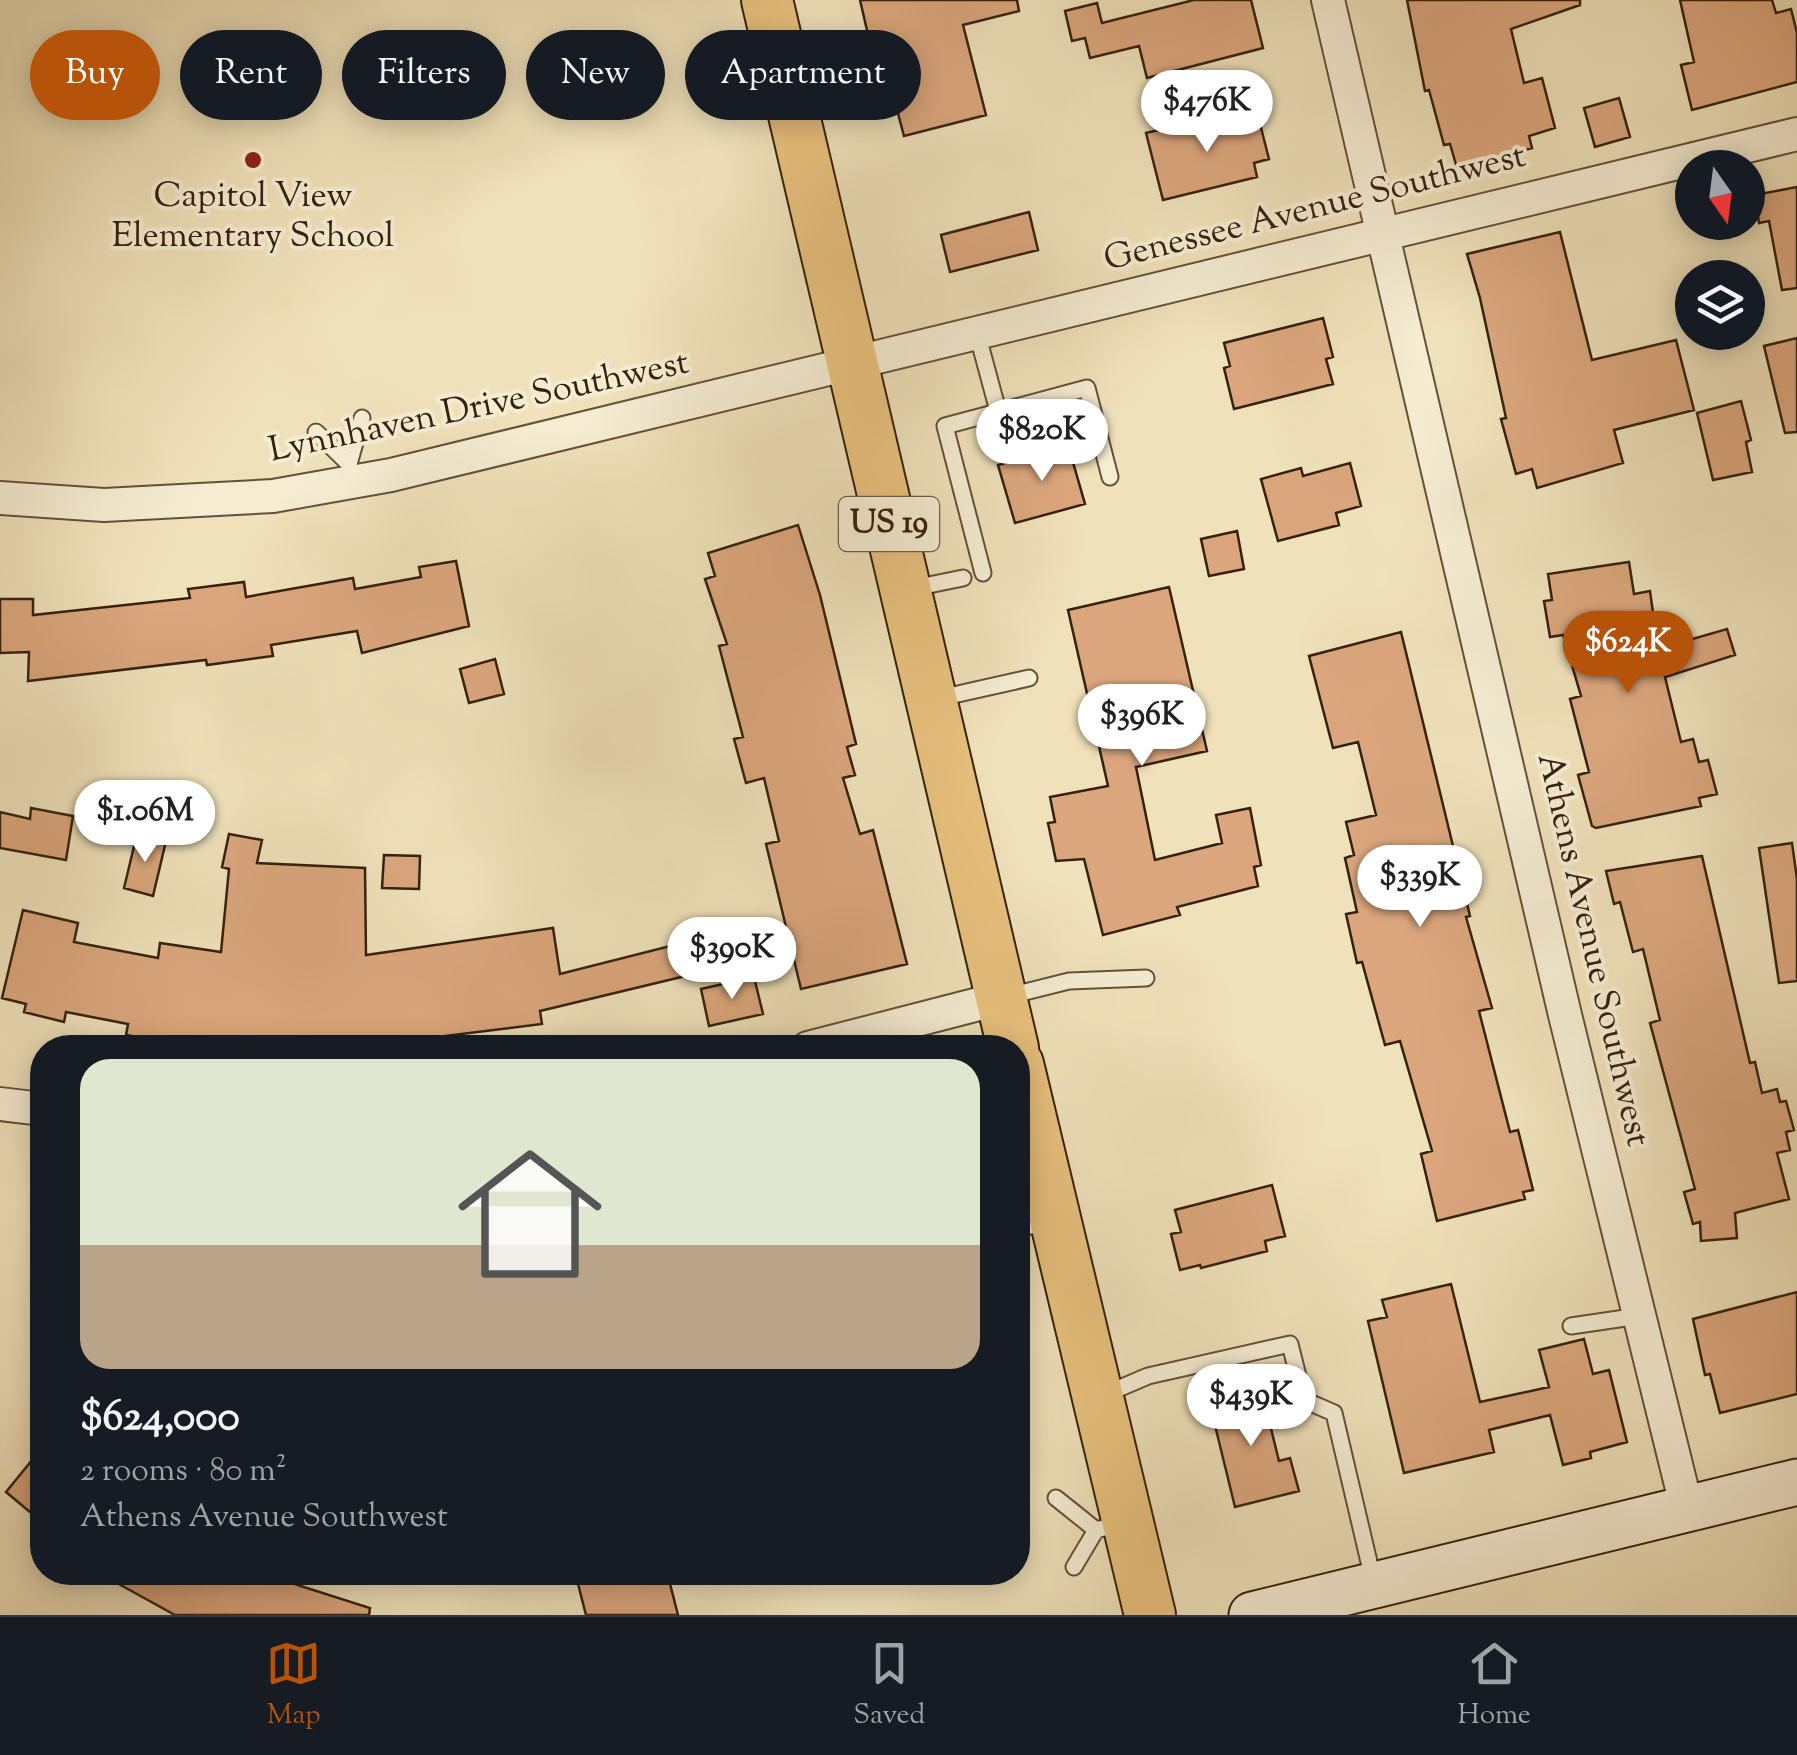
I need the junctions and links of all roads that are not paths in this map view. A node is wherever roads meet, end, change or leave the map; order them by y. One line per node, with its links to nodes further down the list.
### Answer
1 (767, 0): 6 (main road, US 19)
2 (1328, 0): 4 (street, Athens Avenue Southwest)
3 (1797, 134): 4 (street, Genessee Avenue Southwest)
4 (1383, 234): 5 (street, Genessee Avenue Southwest); 26 (street, Athens Avenue Southwest)
5 (977, 332): 6 (street, Genessee Avenue Southwest); 7 (lane)
6 (851, 363): 10 (street, Lynnhaven Drive Southwest); 15 (main road, US 19)
7 (998, 411): 11 (lane); 13 (lane)
8 (362, 418): 10 (lane)
9 (316, 432): 10 (lane)
10 (351, 473): 12 (street, Lynnhaven Drive Southwest)
11 (1110, 477)
12 (0, 498)
13 (983, 573)
14 (963, 578): 15 (lane)
15 (905, 590): 17 (main road, US 19)
16 (1029, 678): 17 (lane)
17 (931, 700): 19 (main road, US 19)
18 (1146, 978): 19 (lane)
19 (1002, 998): 20 (street); 21 (main road, US 19)
20 (858, 1035)
21 (1011, 1035)
22 (0, 1104): 23 (street)
23 (30, 1108)
24 (1030, 1171): 25 (main road)
25 (1036, 1224): 28 (main road)
26 (1639, 1316): 27 (lane); 31 (street, Athens Avenue Southwest)
27 (1570, 1326)
28 (1098, 1398): 32 (main road); 34 (lane)
29 (1797, 1482): 31 (main road)
30 (1056, 1498): 32 (lane)
31 (1687, 1509): 34 (main road)
32 (1111, 1526): 33 (lane); 35 (main road)
33 (1074, 1567)
34 (1374, 1586): 36 (main road)
35 (1150, 1615)
36 (1252, 1615)

